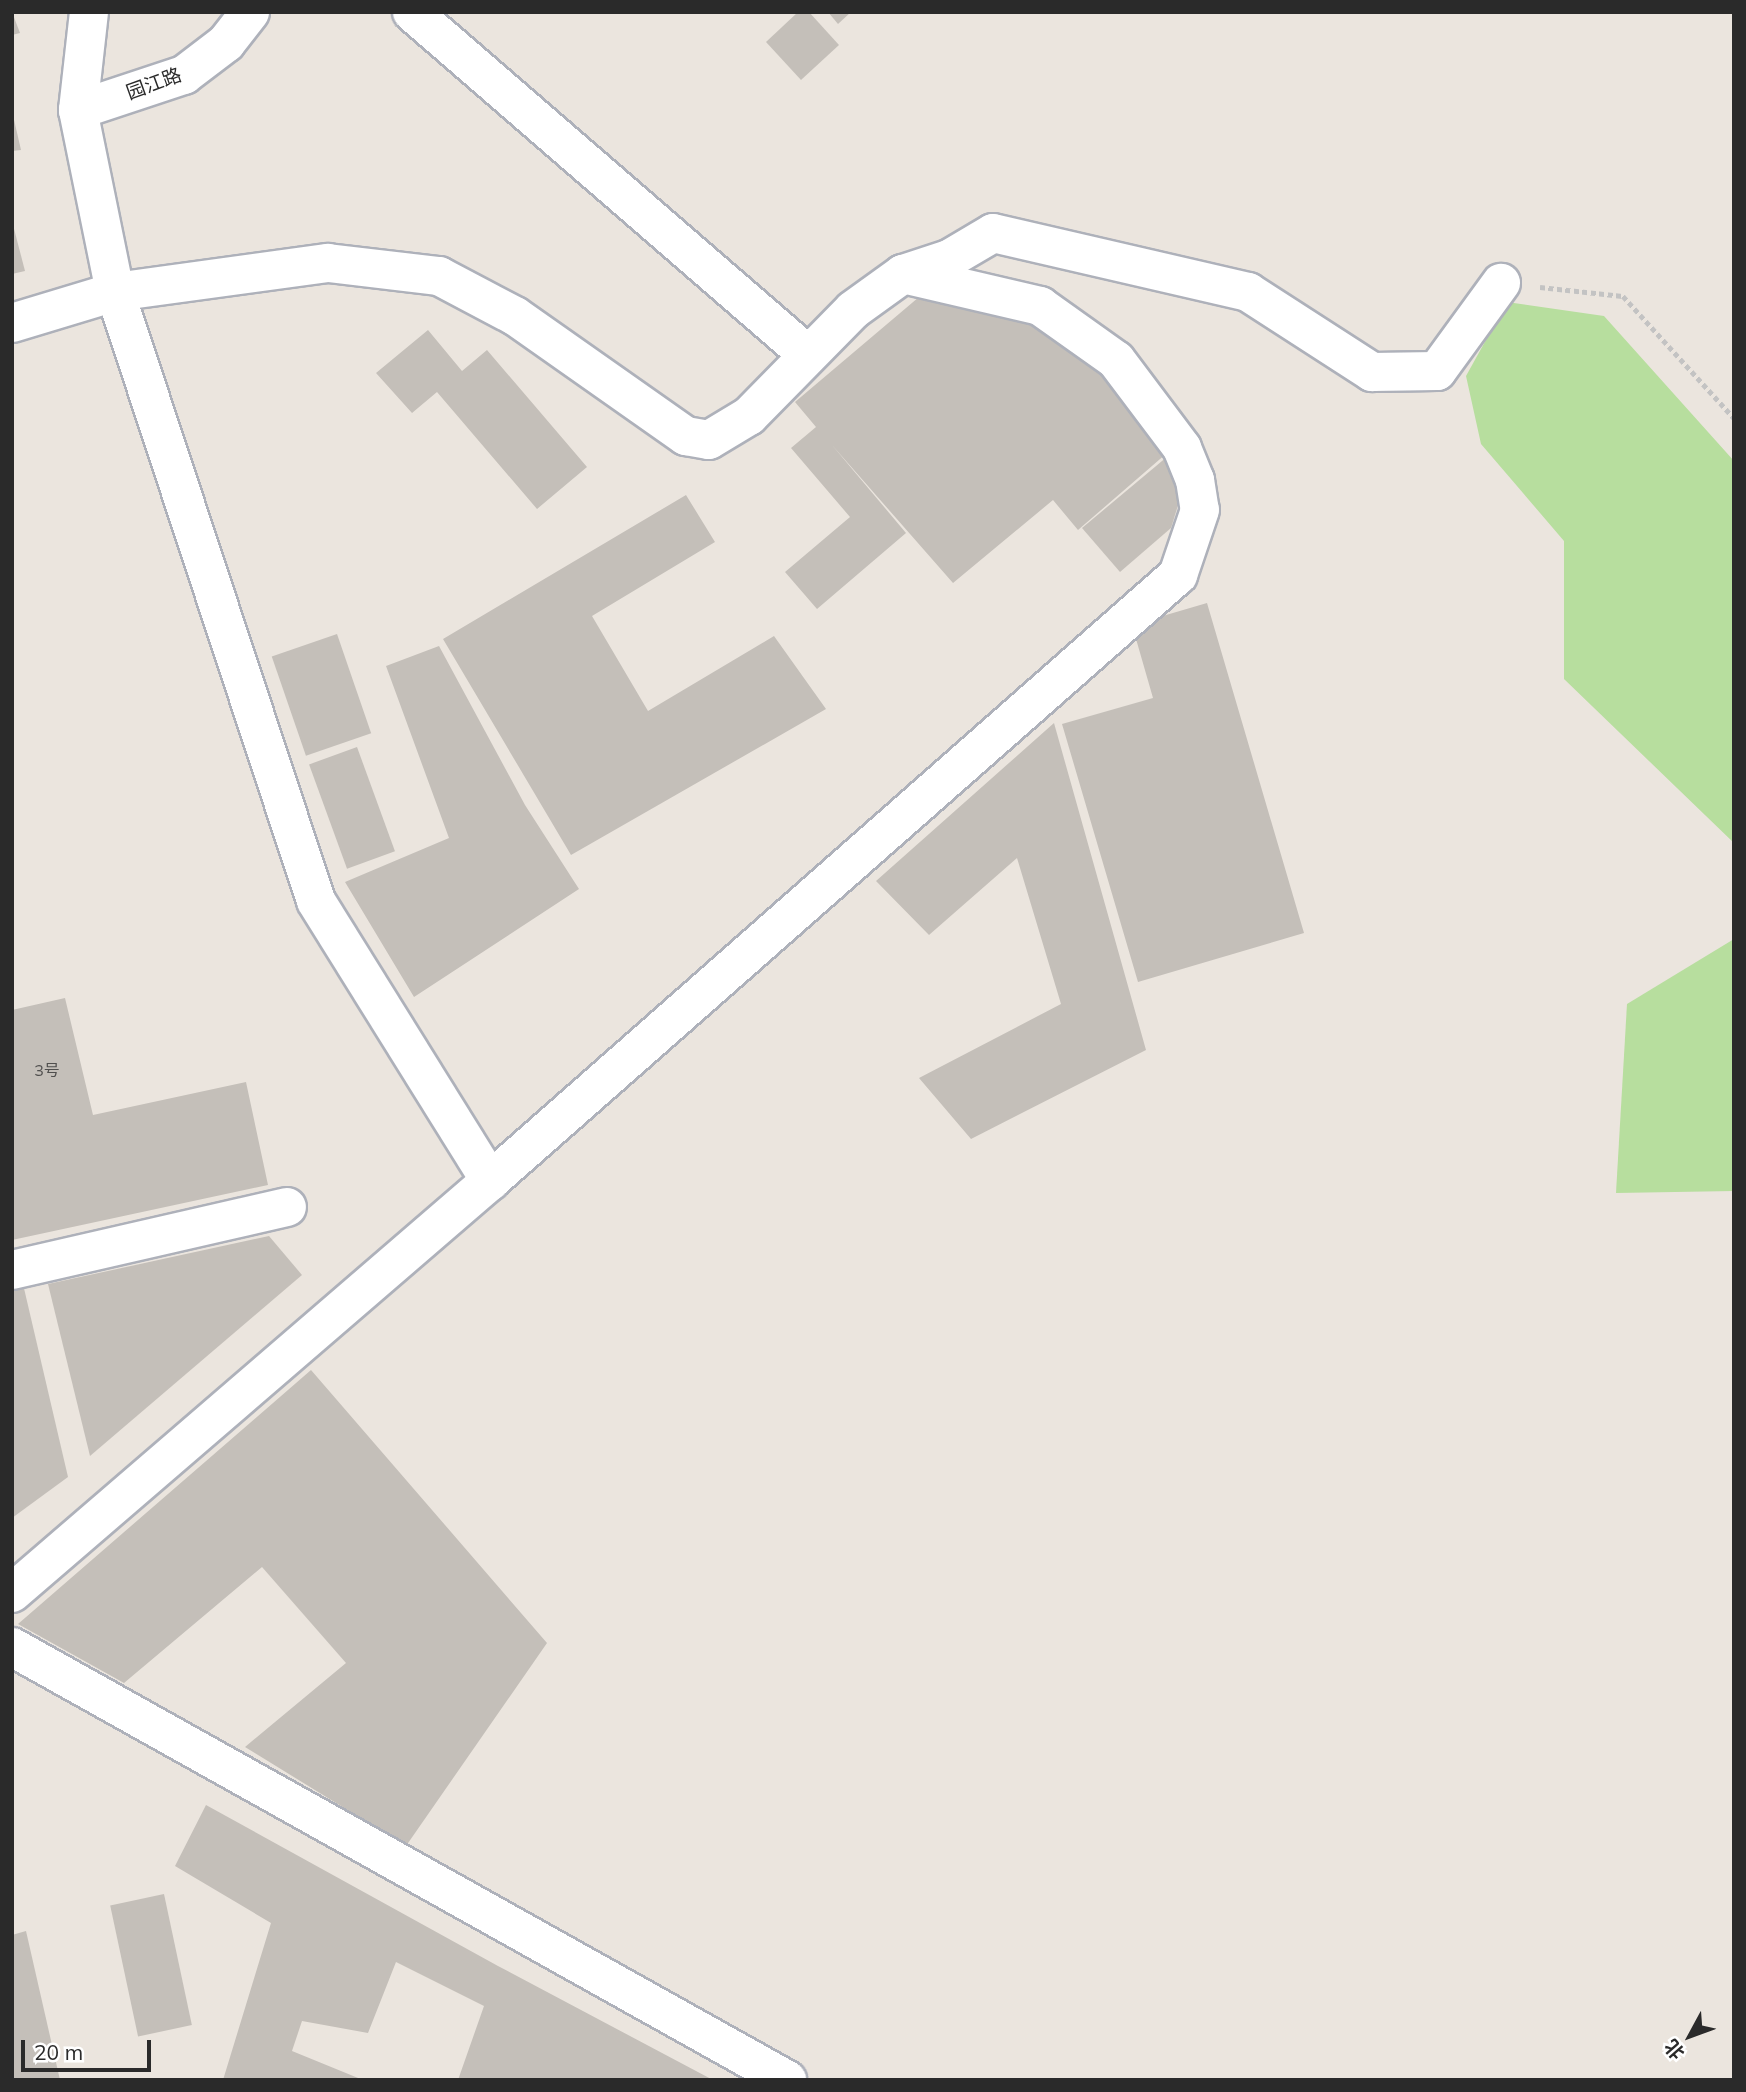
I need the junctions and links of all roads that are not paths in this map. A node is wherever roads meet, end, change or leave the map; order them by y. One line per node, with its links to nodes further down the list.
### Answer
1 (89, 12): 4 (street)
2 (250, 12): 4 (street, 园江路)
3 (412, 12): 9 (street)
4 (78, 110): 7 (street)
5 (903, 274): 6 (street); 9 (street); 10 (street)
6 (1501, 283)
7 (115, 292): 8 (street); 9 (street); 10 (street)
8 (12, 323)
9 (808, 355)
10 (490, 1181): 13 (street)
11 (287, 1207): 12 (street)
12 (12, 1270)
13 (12, 1593)
14 (12, 1647): 15 (street)
15 (787, 2080)

